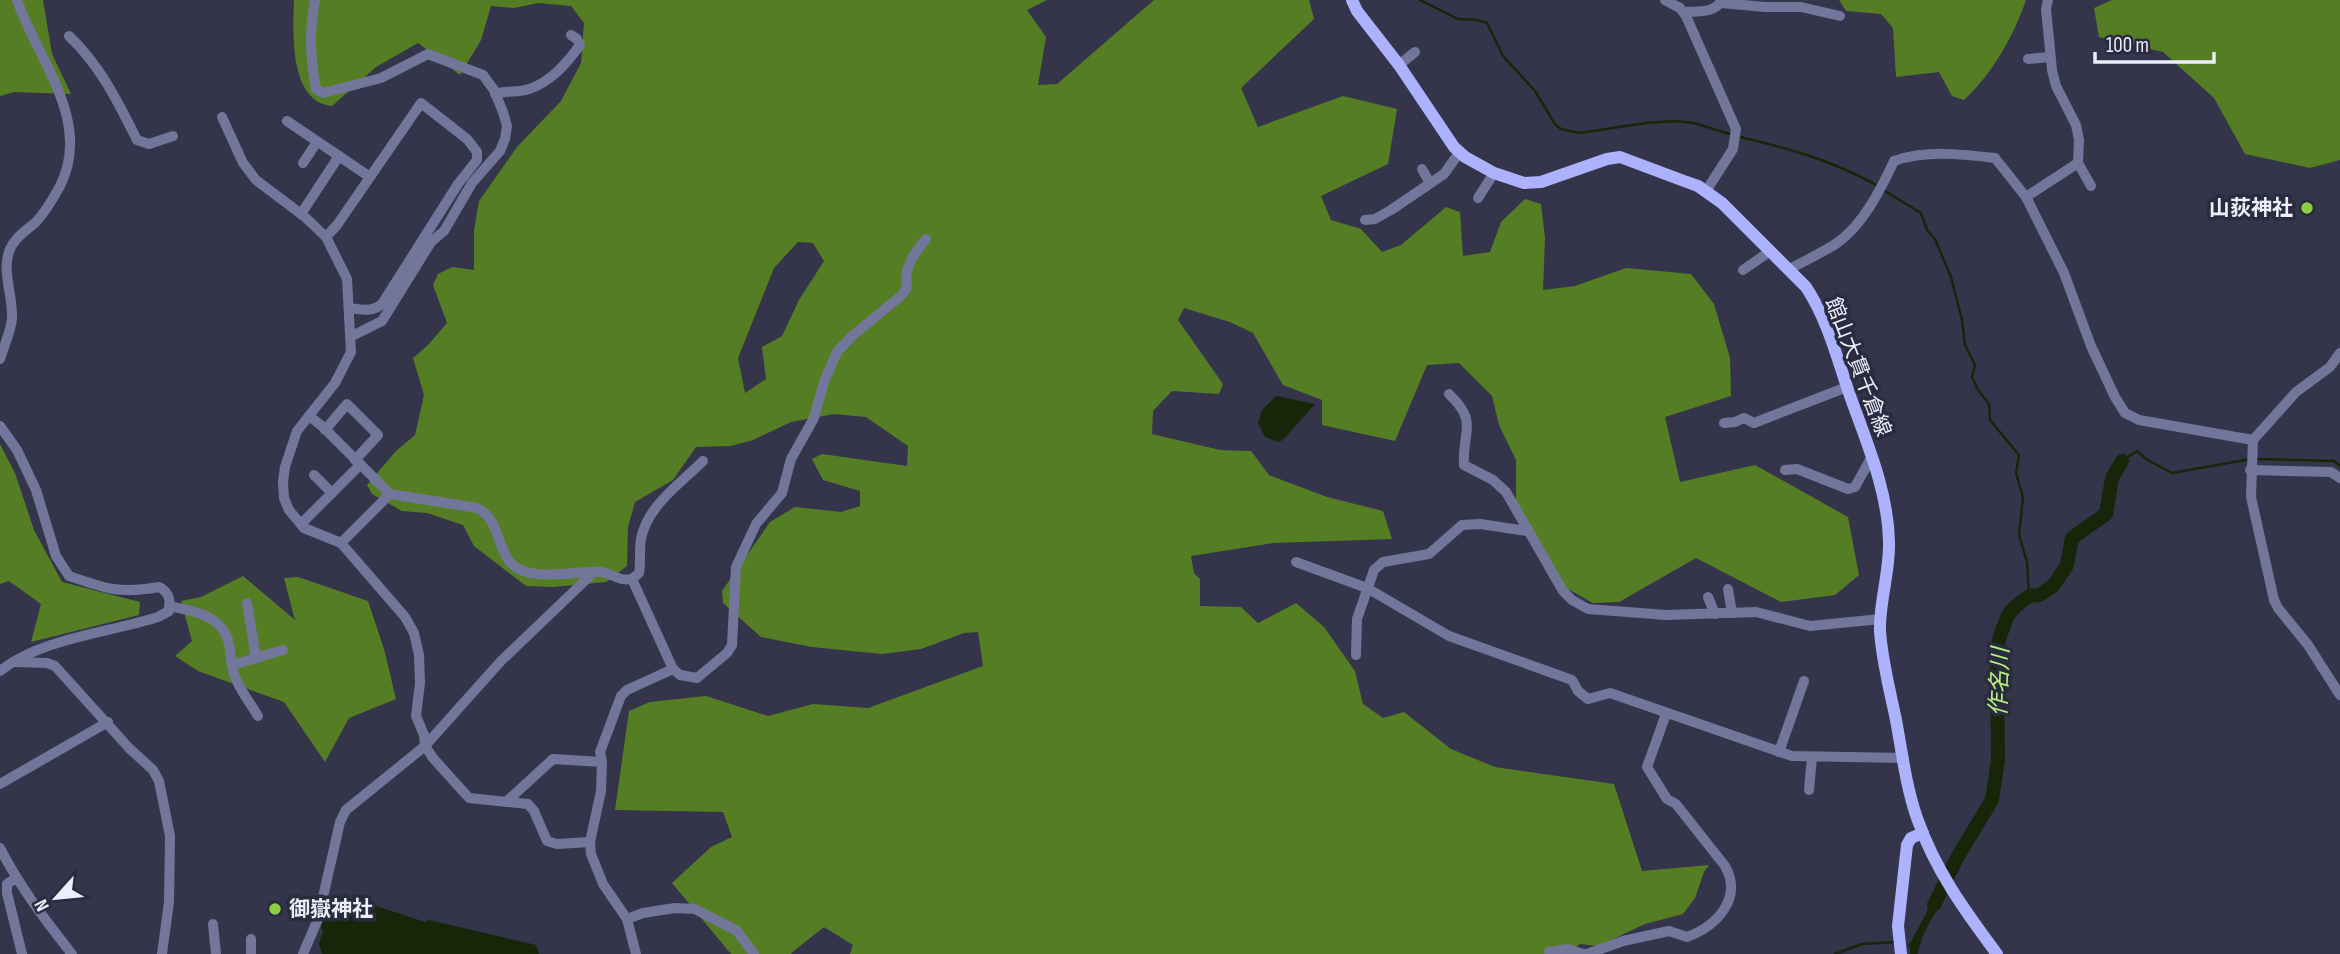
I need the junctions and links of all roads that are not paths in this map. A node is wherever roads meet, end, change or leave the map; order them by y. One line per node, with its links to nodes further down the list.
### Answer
1 (17, 0): 36 (street)
2 (315, 0): 15 (street)
3 (1352, 0): 14 (main road, 館山大貫千倉線)
4 (1665, 0): 7 (street)
5 (2048, 0): 12 (street)
6 (1721, 1): 7 (street); 8 (street)
7 (1684, 12): 29 (street)
8 (1840, 16)
9 (571, 35): 15 (street)
10 (69, 36): 18 (street)
11 (1415, 52): 14 (street)
12 (2049, 57): 13 (street); 23 (street)
13 (2028, 59)
14 (1399, 65): 20 (main road, 館山大貫千倉線)
15 (495, 94): 41 (street)
16 (222, 117): 32 (street)
17 (287, 121): 19 (street)
18 (173, 136)
19 (317, 142): 21 (street); 22 (street)
20 (1459, 153): 25 (main road, 館山大貫千倉線); 27 (street)
21 (338, 156): 26 (street); 32 (street)
22 (303, 163)
23 (2078, 163): 28 (street); 30 (street)
24 (1422, 169): 27 (street)
25 (1494, 173): 29 (main road, 館山大貫千倉線); 31 (street)
26 (370, 177): 34 (street); 40 (street)
27 (1430, 183): 33 (street)
28 (2091, 186)
29 (1706, 191): 37 (main road, 館山大貫千倉線)
30 (2026, 197): 39 (street); 50 (street)
31 (1478, 198)
32 (301, 214): 34 (street)
33 (1365, 220)
34 (326, 237): 40 (street)
35 (926, 239): 79 (street)
36 (5, 249): 43 (street)
37 (1769, 252): 38 (street); 39 (main road, 館山大貫千倉線)
38 (1743, 270)
39 (1788, 270): 44 (main road, 館山大貫千倉線)
40 (350, 308): 41 (street)
41 (352, 337): 46 (street)
42 (2340, 353): 50 (street)
43 (0, 359)
44 (1847, 387): 47 (street); 51 (main road, 館山大貫千倉線)
45 (1449, 394): 61 (street)
46 (309, 416): 49 (street); 60 (street)
47 (1724, 423)
48 (0, 426): 70 (street)
49 (325, 430): 53 (street); 53 (street)
50 (2252, 444): 54 (street)
51 (1871, 458): 55 (street); 73 (main road, 館山大貫千倉線)
52 (704, 461): 65 (street)
53 (358, 463): 58 (street); 59 (street)
54 (2250, 467): 57 (street); 82 (street)
55 (1784, 470)
56 (314, 475): 58 (street)
57 (2340, 478)
58 (332, 493): 60 (street)
59 (390, 494): 62 (street); 64 (street)
60 (301, 524): 62 (street)
61 (1527, 531): 66 (street); 72 (street)
62 (341, 543): 86 (street)
63 (1296, 562): 66 (street)
64 (593, 573): 65 (street); 86 (street)
65 (632, 579): 79 (street)
66 (1367, 588): 75 (street); 83 (street)
67 (1728, 589): 71 (street)
68 (1708, 597): 72 (street)
69 (247, 603): 76 (street)
70 (169, 606): 77 (street); 78 (street)
71 (1732, 613): 72 (street); 73 (street)
72 (1715, 614)
73 (1881, 619): 89 (main road, 館山大貫千倉線)
74 (283, 650): 76 (street)
75 (1356, 655)
76 (256, 658): 78 (street)
77 (12, 662): 80 (street); 85 (street)
78 (232, 664): 84 (street)
79 (673, 669): 90 (street)
80 (0, 671)
81 (1804, 681): 87 (street)
82 (2340, 695)
83 (1666, 714): 87 (street); 111 (street)
84 (258, 716)
85 (108, 722): 91 (street); 105 (street)
86 (425, 746): 93 (street); 108 (street)
87 (1779, 752): 88 (street)
88 (1812, 757): 89 (street); 92 (street)
89 (1903, 758): 94 (main road, 館山大貫千倉線)
90 (602, 762): 93 (street); 95 (street)
91 (0, 784)
92 (1809, 790)
93 (506, 802): 95 (street)
94 (1923, 834): 101 (main road); 112 (main road, 館山大貫千倉線)
95 (590, 842): 98 (street)
96 (0, 849): 97 (street)
97 (16, 878): 103 (street); 104 (street)
98 (627, 919): 109 (street); 110 (street)
99 (213, 925): 106 (street)
100 (251, 939): 107 (street)
101 (1899, 946)
102 (1549, 953): 111 (street)
103 (22, 954)
104 (72, 954)
105 (162, 954)
106 (216, 954)
107 (251, 954)
108 (303, 954)
109 (636, 954)
110 (754, 954)
111 (1586, 954)
112 (1997, 954)

